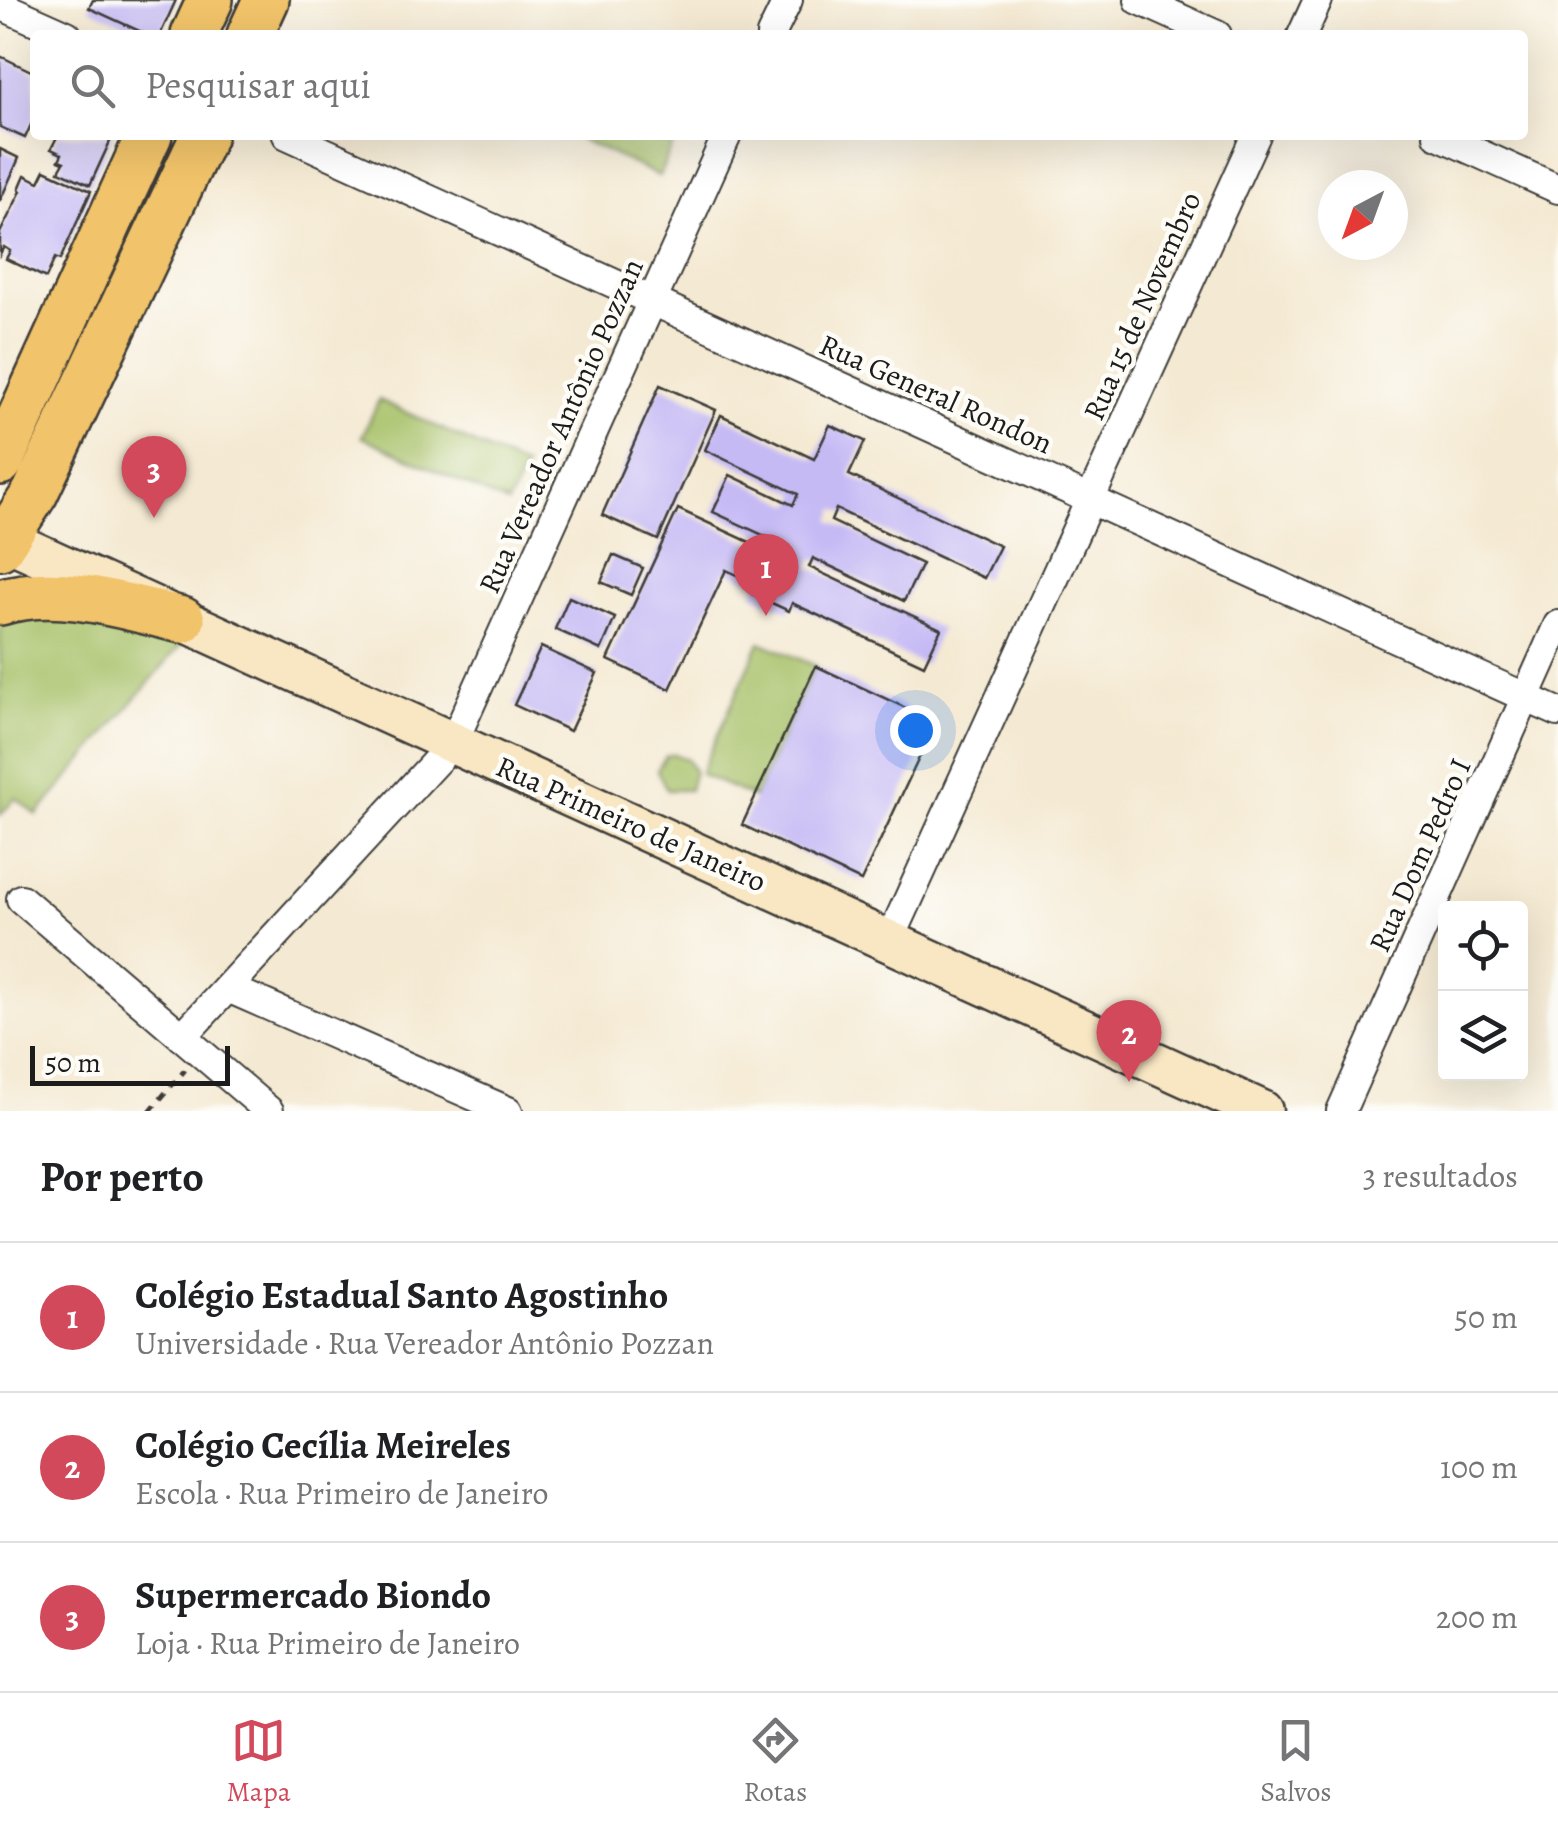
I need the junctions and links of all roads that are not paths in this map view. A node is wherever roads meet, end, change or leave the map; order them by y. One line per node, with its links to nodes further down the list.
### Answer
1 (210, 0): 8 (main road)
2 (266, 0): 9 (main road)
3 (788, 0): 10 (street)
4 (1139, 0): 11 (street)
5 (1318, 0): 12 (street)
6 (0, 4): 7 (street)
7 (56, 30)
8 (196, 30)
9 (252, 30)
10 (774, 30)
11 (1206, 30)
12 (1304, 30)
13 (146, 140): 21 (main road)
14 (202, 140): 23 (main road)
15 (299, 140): 20 (street, Rua General Rondon)
16 (724, 140): 20 (street, Rua Vereador Antônio Pozzan)
17 (1254, 140): 22 (street, Rua 15 de Novembro)
18 (1449, 140): 19 (street)
19 (1558, 189)
20 (654, 301): 22 (street, Rua General Rondon); 29 (street, Rua Vereador Antônio Pozzan)
21 (0, 462)
22 (1090, 500): 27 (street, Rua General Rondon); 31 (street, Rua 15 de Novembro)
23 (2, 541): 25 (street, Rua Primeiro de Janeiro)
24 (0, 602): 25 (main road)
25 (182, 620): 29 (street, Rua Primeiro de Janeiro)
26 (1558, 625): 27 (street, Rua Dom Pedro I)
27 (1526, 697): 28 (street, Rua General Rondon); 37 (street, Rua Dom Pedro I)
28 (1558, 712)
29 (452, 742): 31 (street, Rua Primeiro de Janeiro); 32 (street, Rua Vereador Antônio Pozzan)
30 (21, 899): 33 (street)
31 (889, 942): 36 (street, Rua Primeiro de Janeiro)
32 (228, 988): 33 (street, Rua Vereador Antônio Pozzan); 35 (street)
33 (191, 1045): 34 (street)
34 (269, 1111)
35 (508, 1111)
36 (1262, 1111)
37 (1341, 1111)

